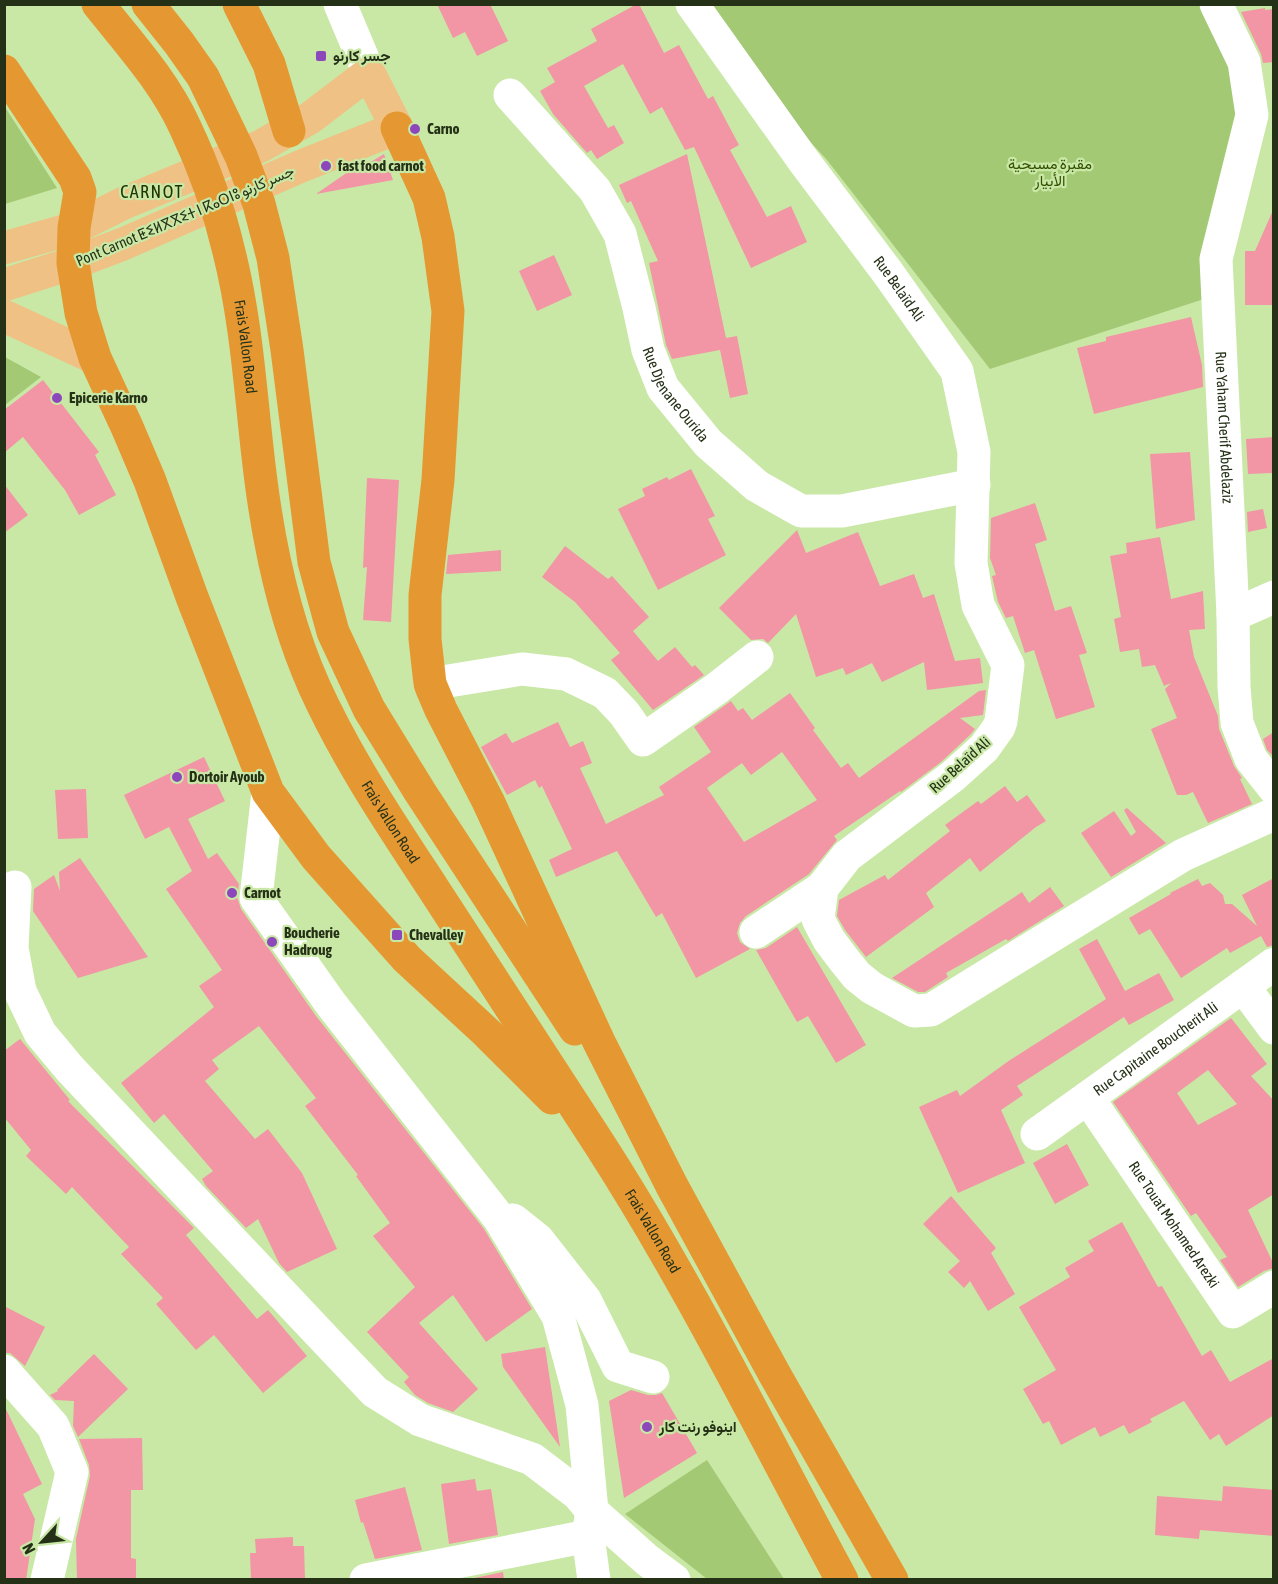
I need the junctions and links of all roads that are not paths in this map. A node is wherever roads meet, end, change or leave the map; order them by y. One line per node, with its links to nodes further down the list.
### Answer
1 (98, 4): 41 (highway, Frais Vallon Road)
2 (148, 4): 39 (highway)
3 (238, 4): 13 (highway)
4 (340, 4): 9 (street)
5 (692, 4): 23 (street, Rue Belaïd Ali)
6 (1216, 4): 7 (street)
7 (1244, 62): 10 (street); 25 (street, Rue Yaham Cherif Abdelaziz)
8 (4, 71): 16 (highway)
9 (369, 73): 12 (main road); 13 (main road)
10 (1274, 86)
11 (510, 94): 23 (street, Rue Djenane Ourida)
12 (397, 128): 13 (main road); 14 (main road, Pont Carnot ⵟⵉⵍⴳⴳⵉⵜ ⵏ ⴽⴰⵔⵏⵓ جسر كارنو); 27 (highway)
13 (289, 131): 14 (main road); 15 (main road)
14 (287, 172): 17 (main road, Pont Carnot ⵟⵉⵍⴳⴳⵉⵜ ⵏ ⴽⴰⵔⵏⵓ جسر كارنو)
15 (117, 207): 16 (main road); 17 (main road)
16 (74, 228): 18 (main road); 19 (highway)
17 (130, 241): 19 (main road, Pont Carnot ⵟⵉⵍⴳⴳⵉⵜ ⵏ ⴽⴰⵔⵏⵓ جسر كارنو)
18 (13, 245)
19 (73, 263): 20 (main road, Pont Carnot ⵟⵉⵍⴳⴳⵉⵜ ⵏ ⴽⴰⵔⵏⵓ جسر كارنو); 22 (highway)
20 (4, 285)
21 (4, 316): 22 (main road)
22 (95, 358): 29 (highway)
23 (974, 485): 31 (street, Rue Belaïd Ali)
24 (1274, 597): 25 (street)
25 (1233, 615): 28 (street, Rue Yaham Cherif Abdelaziz)
26 (757, 657): 27 (street)
27 (430, 684): 39 (highway)
28 (1274, 788)
29 (268, 792): 40 (street); 41 (highway)
30 (1274, 814): 31 (street)
31 (822, 888): 33 (street)
32 (4, 891): 45 (street)
33 (756, 932)
34 (1274, 964): 35 (street, Rue Capitaine Boucherit Ali)
35 (1243, 986): 36 (street); 37 (street, Rue Capitaine Boucherit Ali)
36 (1274, 1028)
37 (1088, 1098): 38 (street, Rue Capitaine Boucherit Ali); 42 (street, Rue Touat Mohamed Arezki)
38 (1037, 1134)
39 (672, 1186): 51 (highway)
40 (477, 1190): 43 (street); 45 (street)
41 (660, 1244): 50 (highway, Frais Vallon Road)
42 (1274, 1287)
43 (653, 1377)
44 (12, 1389): 47 (street)
45 (590, 1523): 46 (street); 48 (street); 49 (street)
46 (589, 1577)
47 (47, 1580)
48 (366, 1580)
49 (674, 1580)
50 (842, 1580)
51 (892, 1580)

